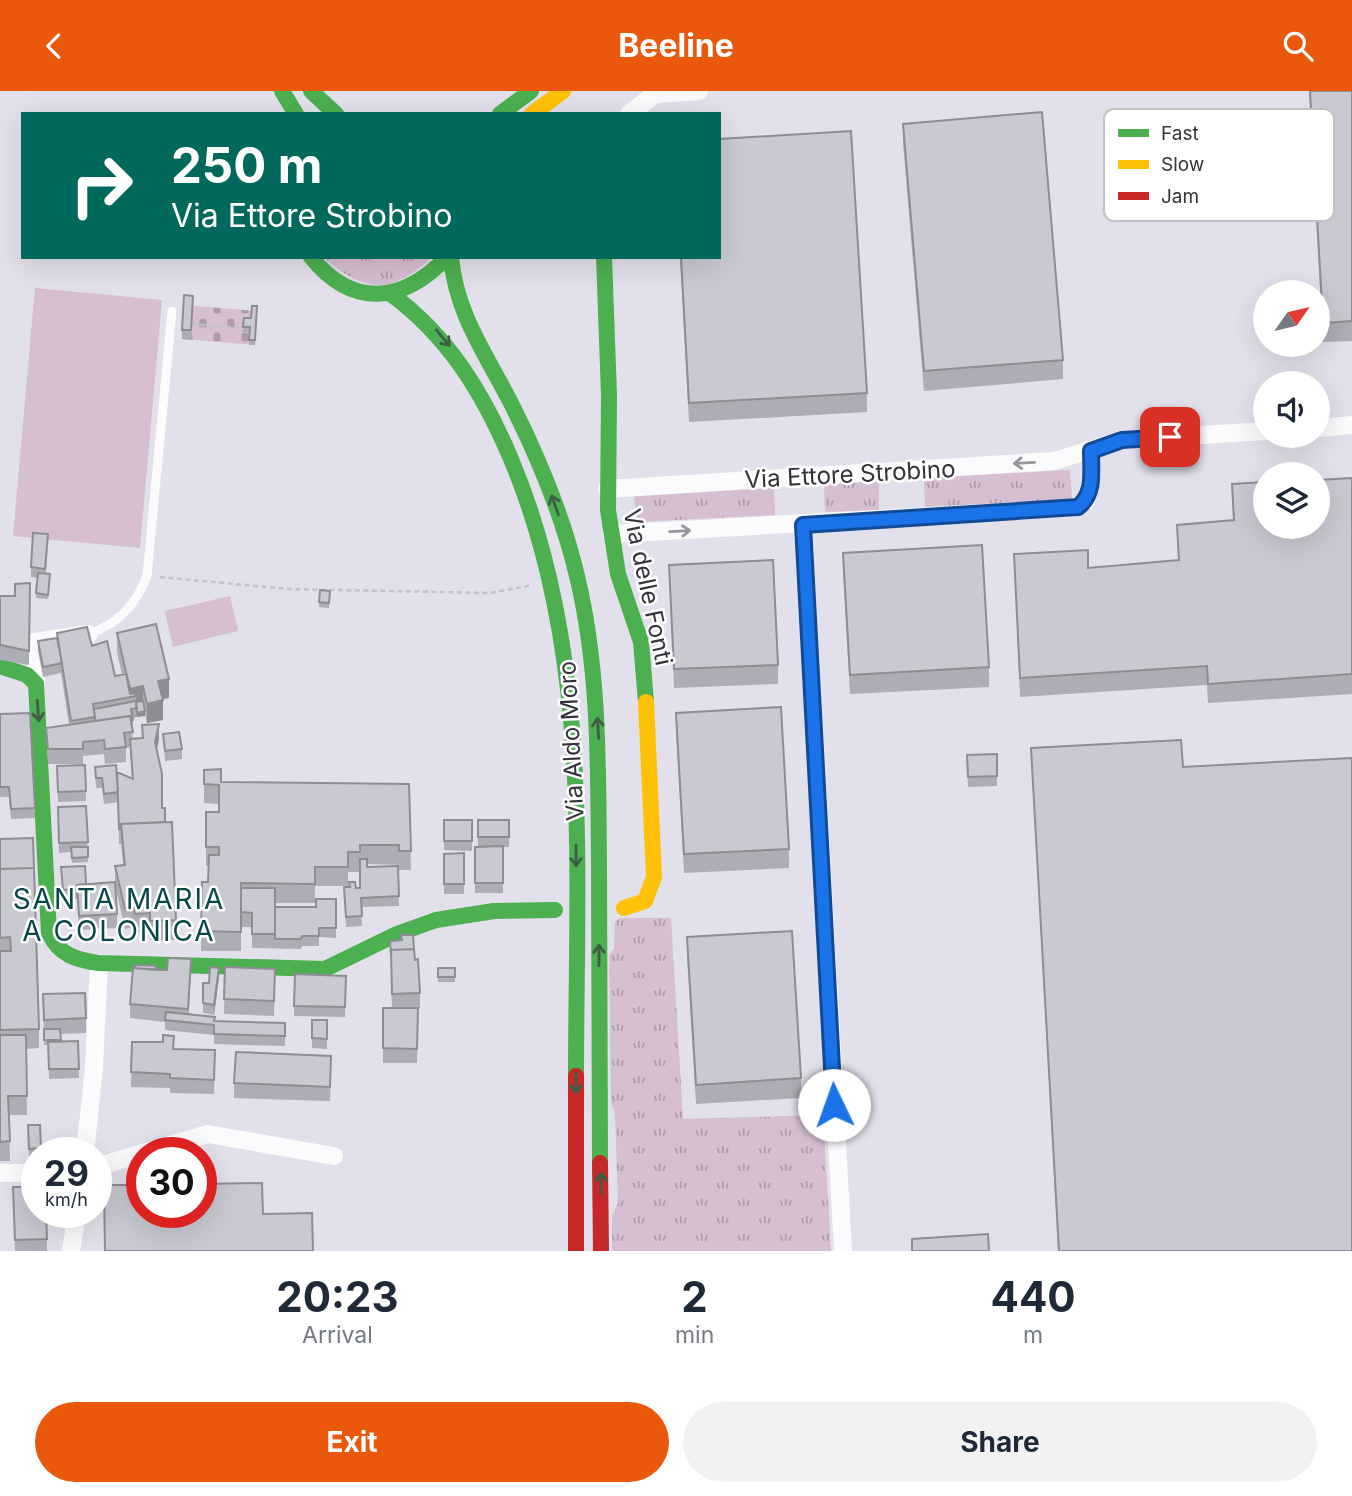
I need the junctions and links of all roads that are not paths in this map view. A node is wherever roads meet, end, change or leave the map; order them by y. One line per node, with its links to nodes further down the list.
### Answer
1 (282, 91): 6 (street)
2 (311, 91): 7 (street)
3 (531, 91): 8 (street)
4 (563, 91): 9 (street)
5 (699, 91): 10 (street)
6 (295, 112)
7 (333, 112)
8 (503, 112)
9 (535, 112)
10 (631, 112)
11 (313, 259): 15 (street)
12 (447, 259): 15 (street)
13 (449, 259): 40 (street, Via Aldo Moro, one-way to 13)
14 (604, 259): 21 (street, Via delle Fonti)
15 (391, 294): 39 (street, Via Aldo Moro, one-way to 39)
16 (172, 311): 24 (lane)
17 (1352, 425): 18 (street)
18 (1330, 427)
19 (1253, 432): 20 (street, Via Ettore Strobino)
20 (1091, 451): 21 (street, Via Ettore Strobino, one-way to 21); 22 (street, Via Ettore Strobino)
21 (607, 489): 23 (street, Via delle Fonti)
22 (803, 525): 23 (street, Via Ettore Strobino, one-way to 22); 41 (street)
23 (612, 534): 29 (street, Via delle Fonti)
24 (89, 634): 26 (street)
25 (0, 666): 26 (street)
26 (36, 684): 28 (street, one-way to 28)
27 (23, 840): 28 (street)
28 (46, 840): 31 (street)
29 (624, 908)
30 (555, 910): 31 (street)
31 (99, 963): 32 (street)
32 (87, 1137)
33 (334, 1156): 34 (street)
34 (112, 1162)
35 (0, 1173): 36 (street)
36 (21, 1173)
37 (75, 1228): 38 (street)
38 (71, 1251)
39 (576, 1251)
40 (601, 1251)
41 (843, 1251)

